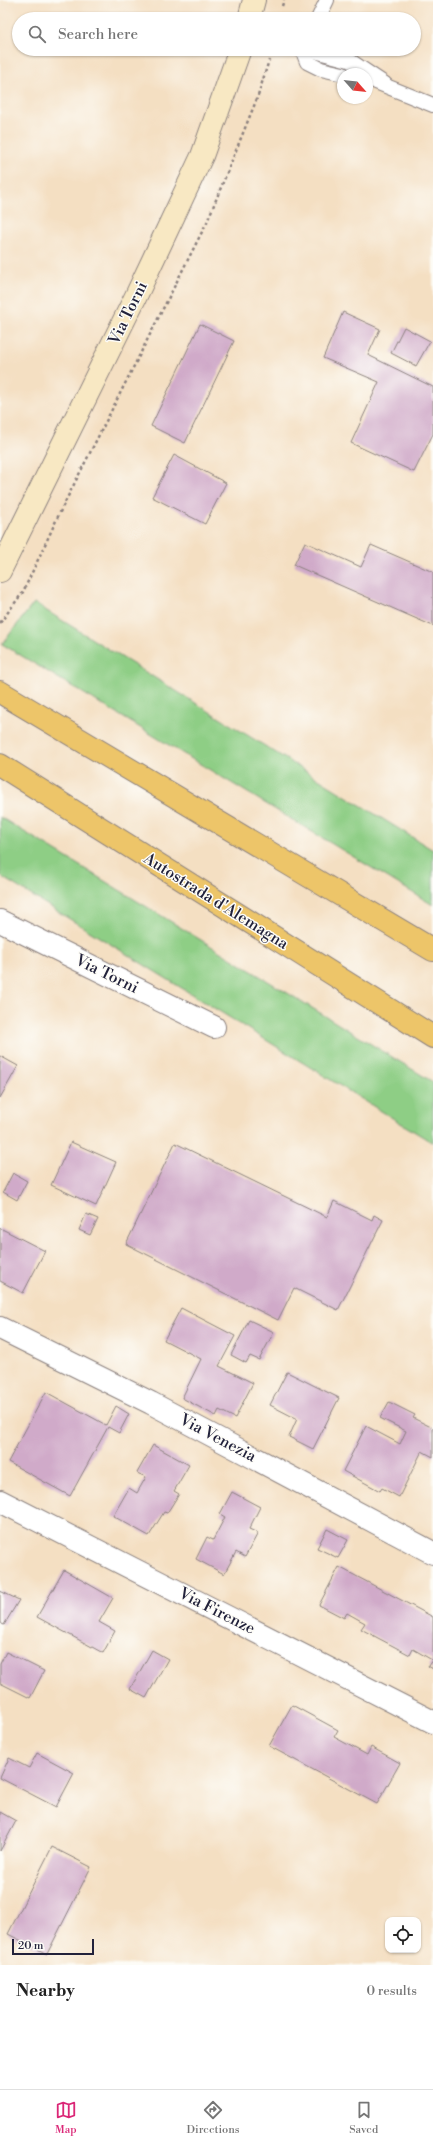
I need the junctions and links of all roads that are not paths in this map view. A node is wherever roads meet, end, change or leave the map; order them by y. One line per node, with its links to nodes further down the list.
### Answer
1 (254, 0): 3 (main road)
2 (327, 0): 4 (lane)
3 (251, 12)
4 (321, 12)
5 (237, 56): 12 (main road, Via Torni)
6 (305, 56): 8 (lane)
7 (334, 56): 10 (lane)
8 (337, 73)
9 (373, 81): 10 (lane)
10 (385, 84): 11 (lane)
11 (433, 105)
12 (0, 571)
13 (0, 692): 16 (highway)
14 (0, 765): 18 (highway, Autostrada d'Alemagna)
15 (0, 921): 17 (street, Via Torni)
16 (433, 950)
17 (214, 1027)
18 (433, 1037)
19 (0, 1328): 21 (street, Via Venezia)
20 (0, 1501): 22 (street, Via Firenze)
21 (433, 1553)
22 (433, 1722)

